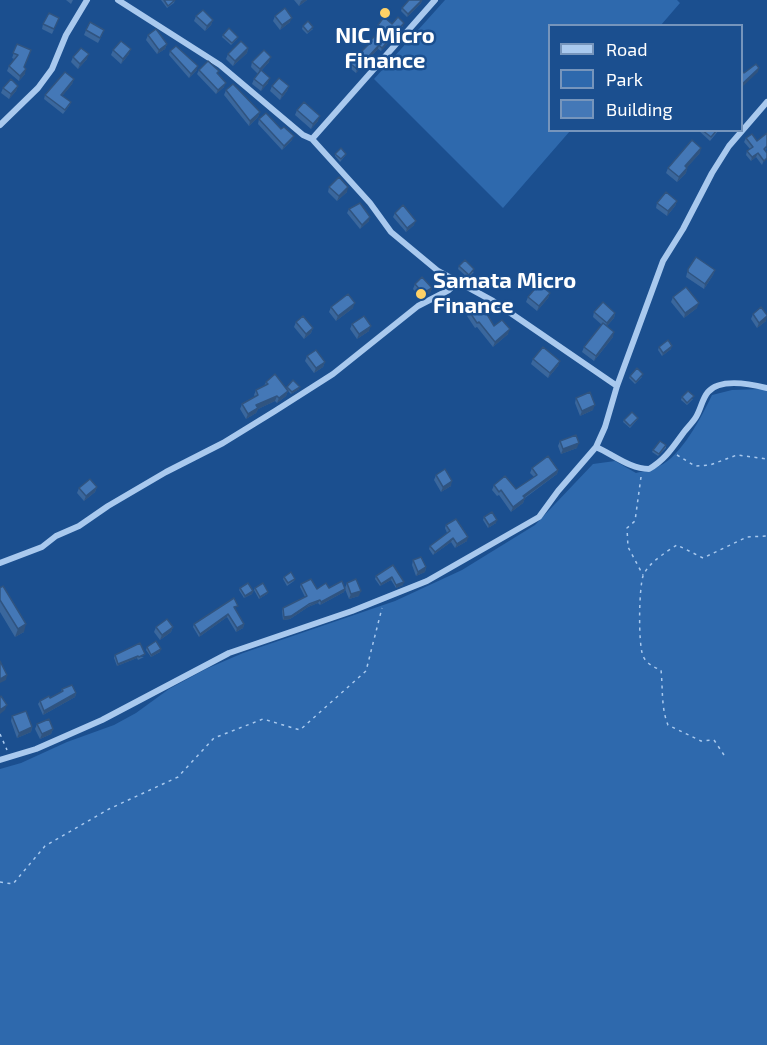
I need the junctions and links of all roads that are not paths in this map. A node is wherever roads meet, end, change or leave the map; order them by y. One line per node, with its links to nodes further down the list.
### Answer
1 (87, 0): 5 (street)
2 (118, 0): 8 (street)
3 (435, 0): 8 (street)
4 (767, 102): 6 (street)
5 (0, 125)
6 (743, 130)
7 (741, 132): 10 (street)
8 (312, 139): 9 (street)
9 (458, 281): 10 (street); 13 (street)
10 (617, 386): 12 (street)
11 (767, 388): 12 (street)
12 (596, 447): 14 (street)
13 (0, 562)
14 (0, 760)

